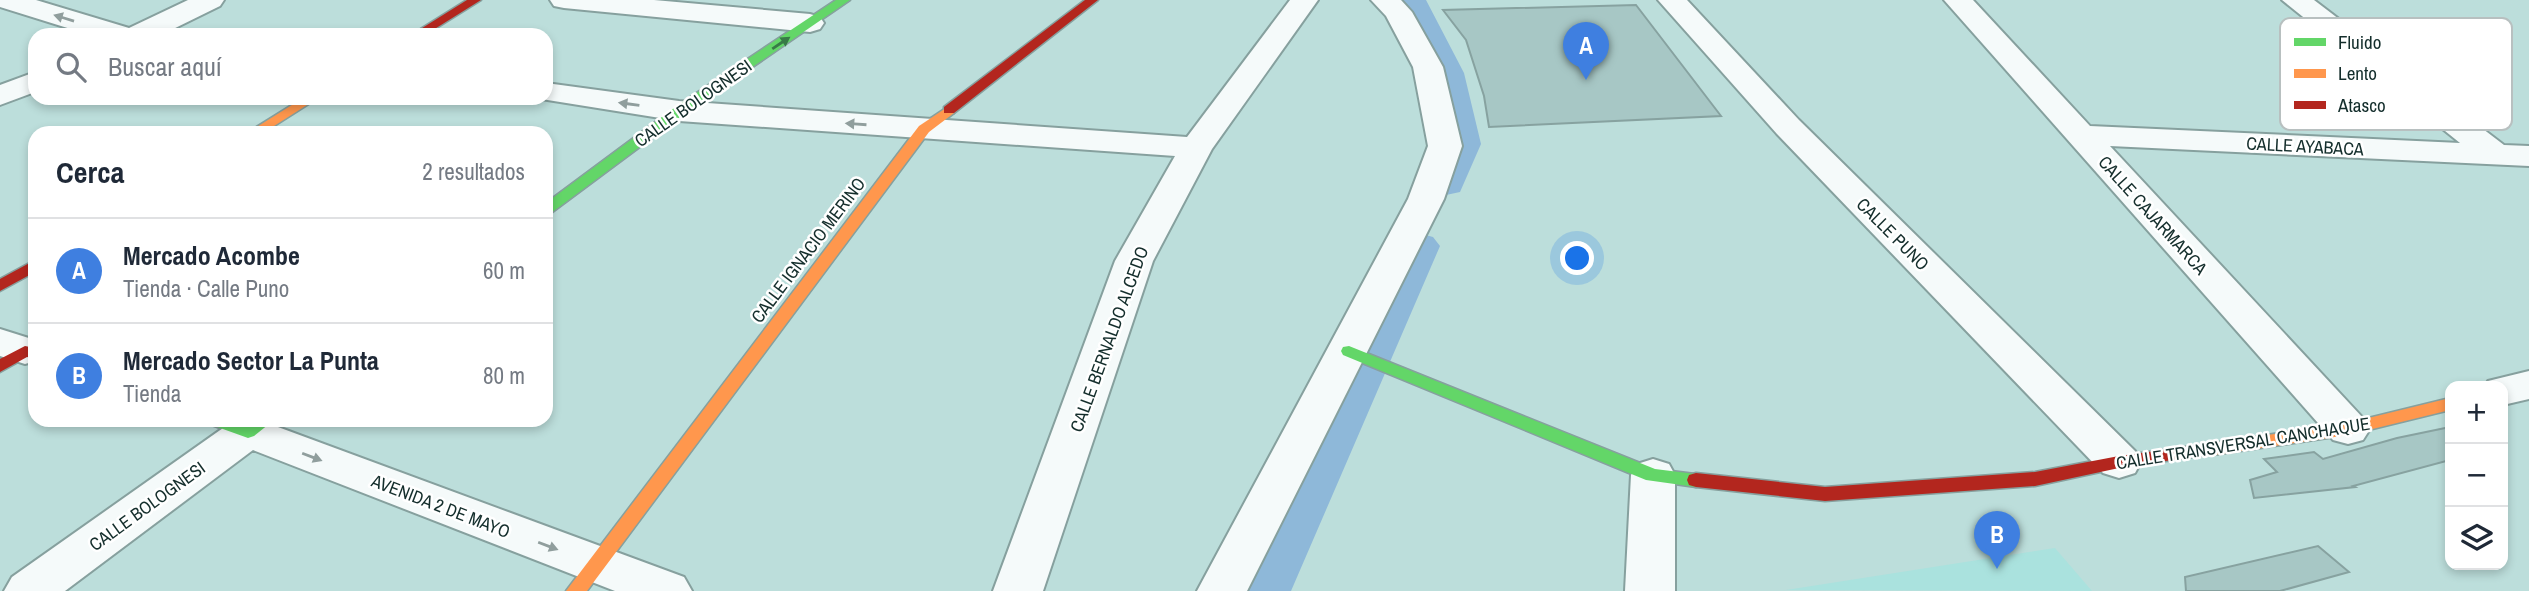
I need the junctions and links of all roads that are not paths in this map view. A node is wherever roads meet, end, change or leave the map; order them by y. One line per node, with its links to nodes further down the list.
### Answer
1 (7, 0): 15 (street, one-way to 1)
2 (210, 0): 16 (street)
3 (474, 0): 17 (street)
4 (565, 0): 12 (street)
5 (844, 0): 14 (street, CALLE BOLOGNESI)
6 (1093, 0): 24 (street, CALLE IGNACIO MERINO)
7 (1304, 0): 27 (street, CALLE BERNALDO ALCEDO)
8 (1385, 0): 34 (street)
9 (1672, 0): 41 (street, CALLE PUNO)
10 (1958, 0): 26 (street, CALLE CAJARMARCA)
11 (2296, 0): 13 (street)
12 (681, 5): 14 (street)
13 (2319, 18)
14 (810, 23): 22 (street, CALLE BOLOGNESI, one-way to 14)
15 (97, 28)
16 (152, 28)
17 (428, 28)
18 (28, 84): 20 (street)
19 (553, 93): 22 (street, one-way to 19)
20 (0, 96)
21 (300, 105): 23 (street)
22 (679, 111): 24 (street, one-way to 22); 31 (street, CALLE BOLOGNESI)
23 (266, 126)
24 (924, 129): 27 (street); 43 (street, CALLE IGNACIO MERINO)
25 (2464, 130): 28 (street)
26 (2081, 135): 28 (street, CALLE AYABACA); 40 (street, CALLE CAJARMARCA)
27 (1196, 148): 46 (street, CALLE BERNALDO ALCEDO)
28 (2496, 155): 29 (street, CALLE AYABACA); 30 (street)
29 (2529, 156)
30 (2529, 178)
31 (553, 206)
32 (28, 269): 33 (street)
33 (0, 286)
34 (1349, 351): 42 (street, CALLE TRANSVERSAL CANCHAQUE); 47 (street)
35 (2529, 385): 36 (street)
36 (2508, 390)
37 (2445, 405): 40 (street, CALLE TRANSVERSAL CANCHAQUE)
38 (239, 427): 44 (street, CALLE BOLOGNESI)
39 (250, 427): 43 (street, AVENIDA 2 DE MAYO, one-way to 43)
40 (2348, 429): 41 (street, CALLE TRANSVERSAL CANCHAQUE)
41 (2119, 463): 42 (street, CALLE TRANSVERSAL CANCHAQUE)
42 (1653, 475): 48 (street)
43 (586, 578): 45 (street, AVENIDA 2 DE MAYO)
44 (29, 591)
45 (667, 591)
46 (1018, 591)
47 (1222, 591)
48 (1650, 591)

